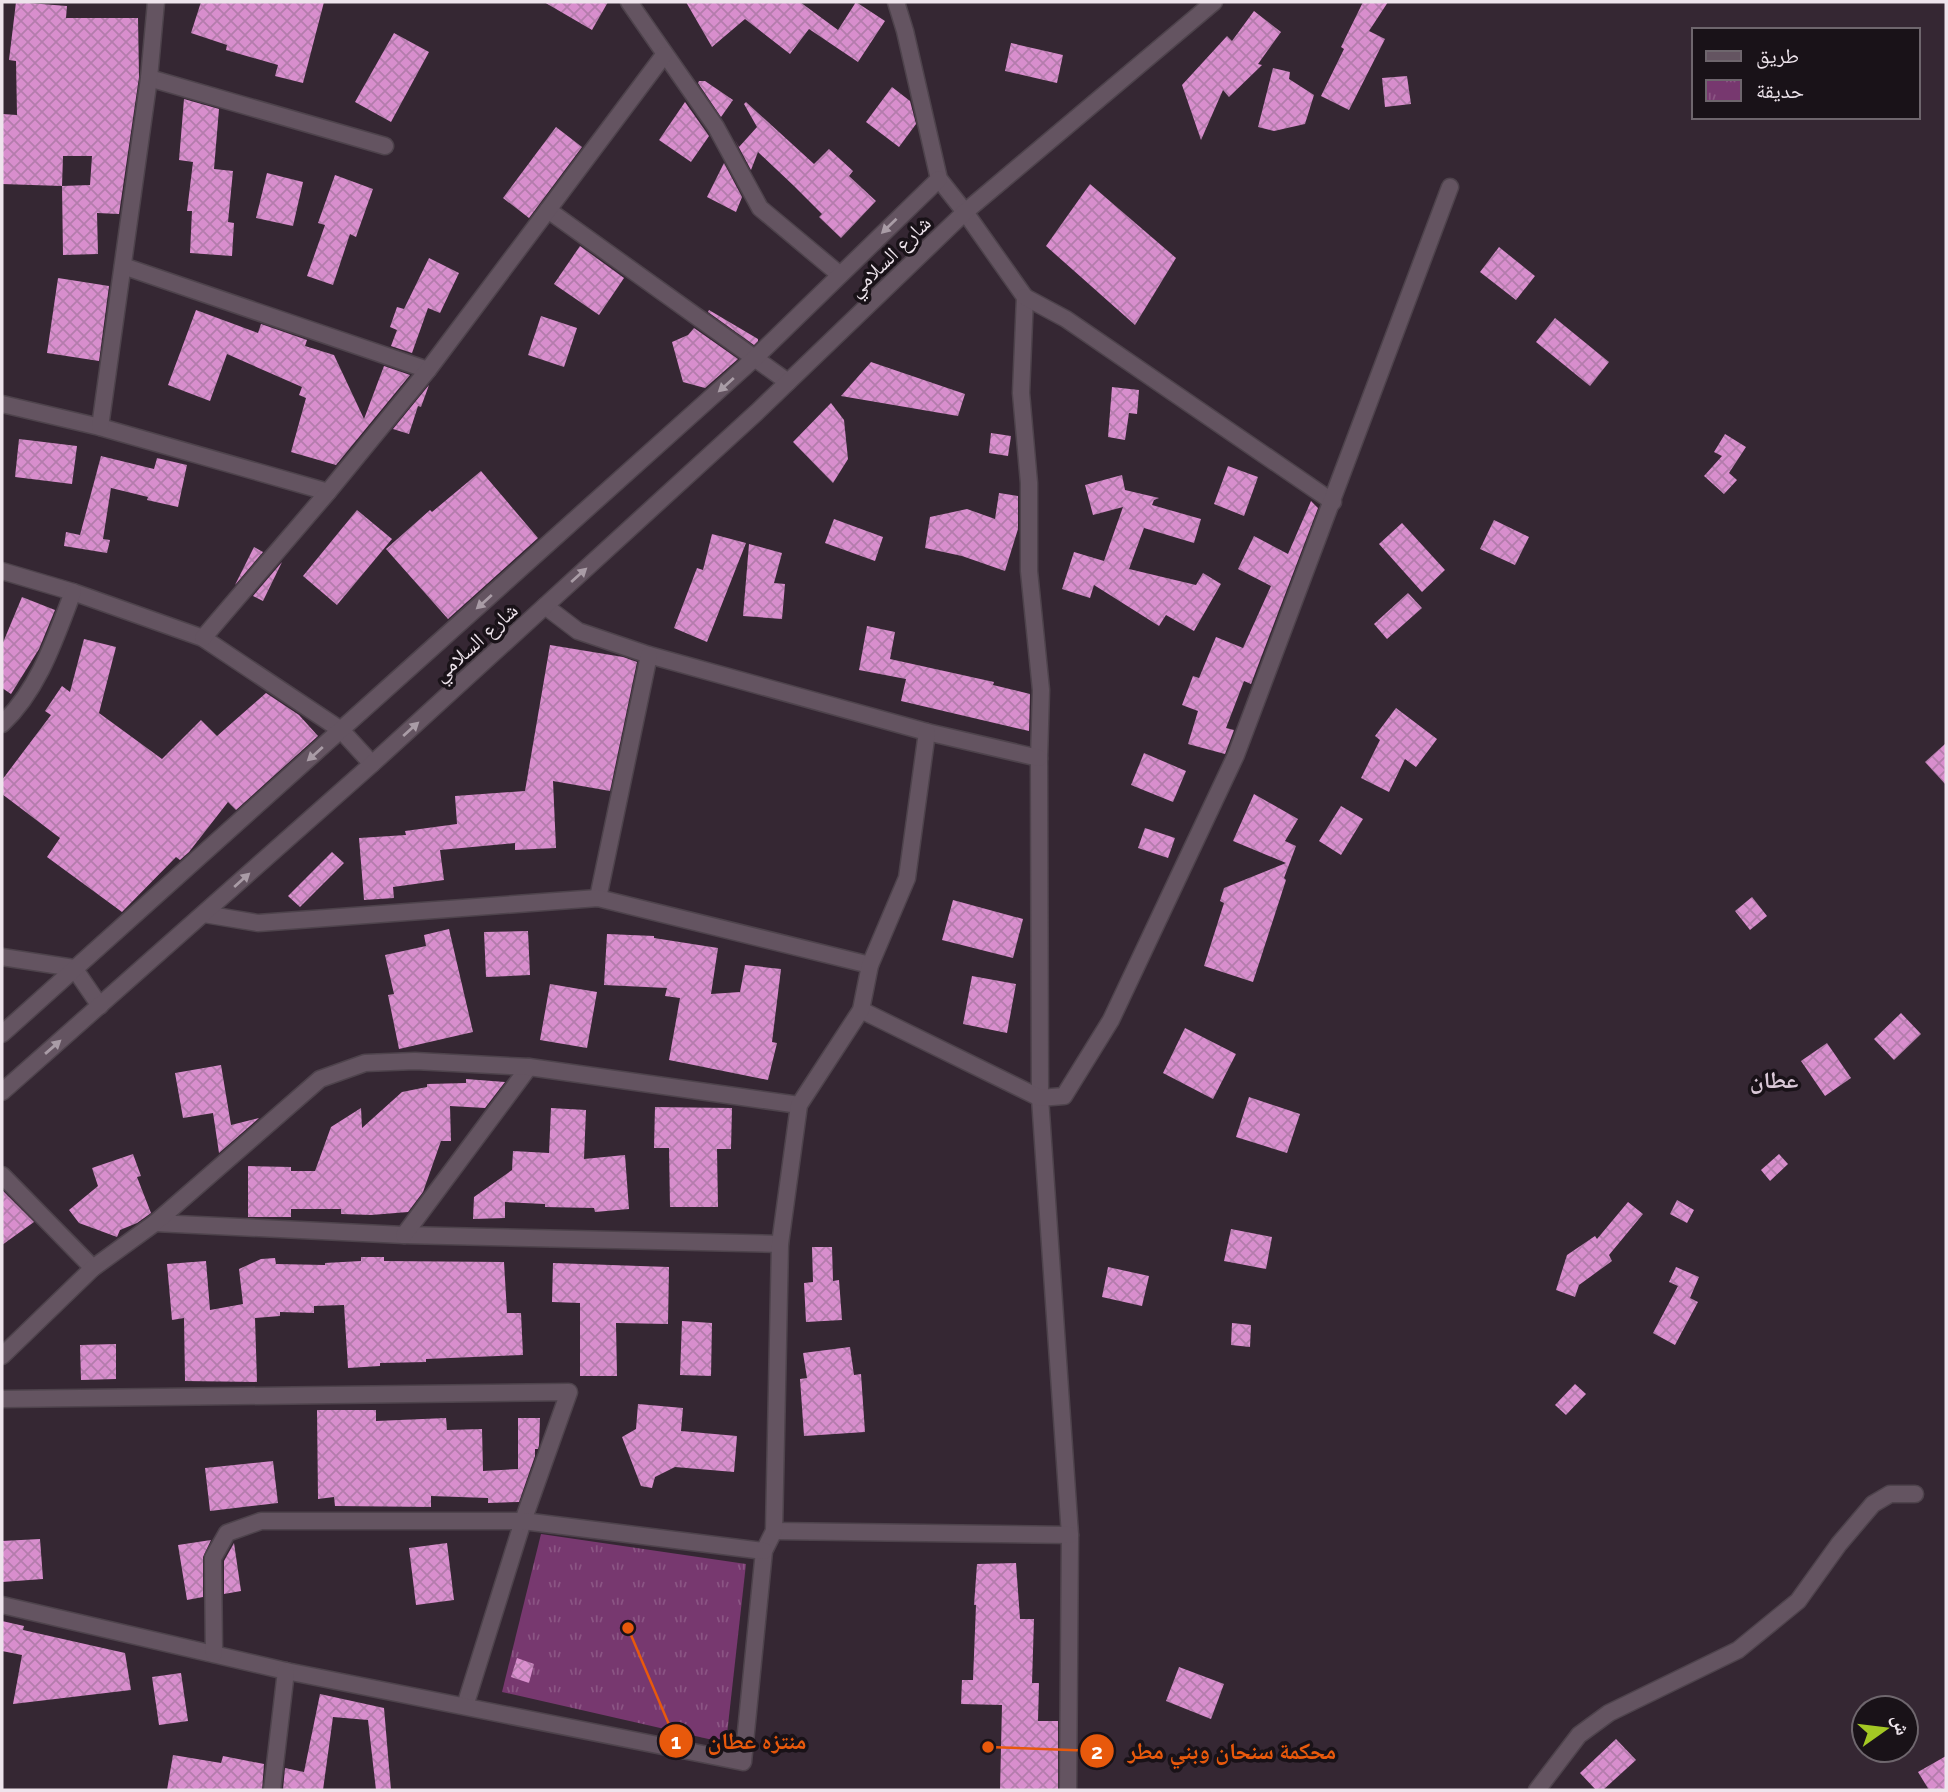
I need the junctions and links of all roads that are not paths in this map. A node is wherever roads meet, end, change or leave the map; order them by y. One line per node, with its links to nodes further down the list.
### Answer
1 (156, 2): 6 (street)
2 (629, 2): 5 (street)
3 (896, 2): 8 (street)
4 (1214, 2): 11 (street, شارع السلامي)
5 (664, 55): 10 (street); 13 (street)
6 (149, 78): 7 (street); 12 (street)
7 (385, 146)
8 (939, 179): 11 (street); 13 (street, شارع السلامي, one-way to 13)
9 (1450, 187): 21 (street)
10 (548, 210): 15 (street); 16 (street)
11 (965, 212): 14 (street); 17 (street, شارع السلامي)
12 (123, 266): 16 (street); 19 (street)
13 (839, 274): 15 (street, شارع السلامي)
14 (1025, 297): 21 (street); 30 (street)
15 (756, 358): 17 (street); 28 (street, شارع السلامي, one-way to 28)
16 (428, 369): 20 (street)
17 (788, 382): 24 (street, شارع السلامي, one-way to 17)
18 (2, 404): 19 (street)
19 (100, 426): 20 (street)
20 (328, 492): 25 (street)
21 (1333, 502): 42 (street)
22 (2, 571): 23 (street)
23 (74, 592): 25 (street); 27 (street)
24 (545, 606): 26 (street); 31 (street, شارع السلامي, one-way to 24)
25 (203, 638): 28 (street)
26 (649, 655): 29 (street); 32 (street)
27 (2, 724)
28 (341, 730): 31 (street); 36 (street, شارع السلامي, one-way to 36)
29 (927, 732): 30 (street); 35 (street)
30 (1038, 758): 42 (street)
31 (372, 764): 33 (street, شارع السلامي, one-way to 31)
32 (598, 898): 33 (street); 35 (street)
33 (204, 914): 37 (street, شارع السلامي)
34 (2, 957): 36 (street)
35 (870, 965): 38 (street)
36 (74, 968): 37 (street); 39 (street, شارع السلامي)
37 (100, 1006): 41 (street, شارع السلامي, one-way to 37)
38 (861, 1010): 42 (street); 43 (street)
39 (2, 1034)
40 (529, 1067): 43 (street); 45 (street); 46 (street)
41 (2, 1092)
42 (1040, 1098): 54 (street)
43 (799, 1105): 47 (street)
44 (2, 1175): 48 (street)
45 (155, 1223): 46 (street); 48 (street)
46 (404, 1235): 47 (street)
47 (780, 1244): 53 (street)
48 (93, 1268): 49 (street)
49 (2, 1356)
50 (2, 1399): 52 (street)
51 (1915, 1494): 62 (street)
52 (523, 1521): 55 (street); 57 (street); 59 (street)
53 (774, 1531): 54 (street); 55 (street)
54 (1070, 1535): 61 (street)
55 (764, 1551): 59 (street)
56 (2, 1605): 57 (street)
57 (214, 1654): 58 (street)
58 (286, 1671): 59 (street); 60 (street)
59 (466, 1706)
60 (272, 1790)
61 (1068, 1790)
62 (1537, 1790)

